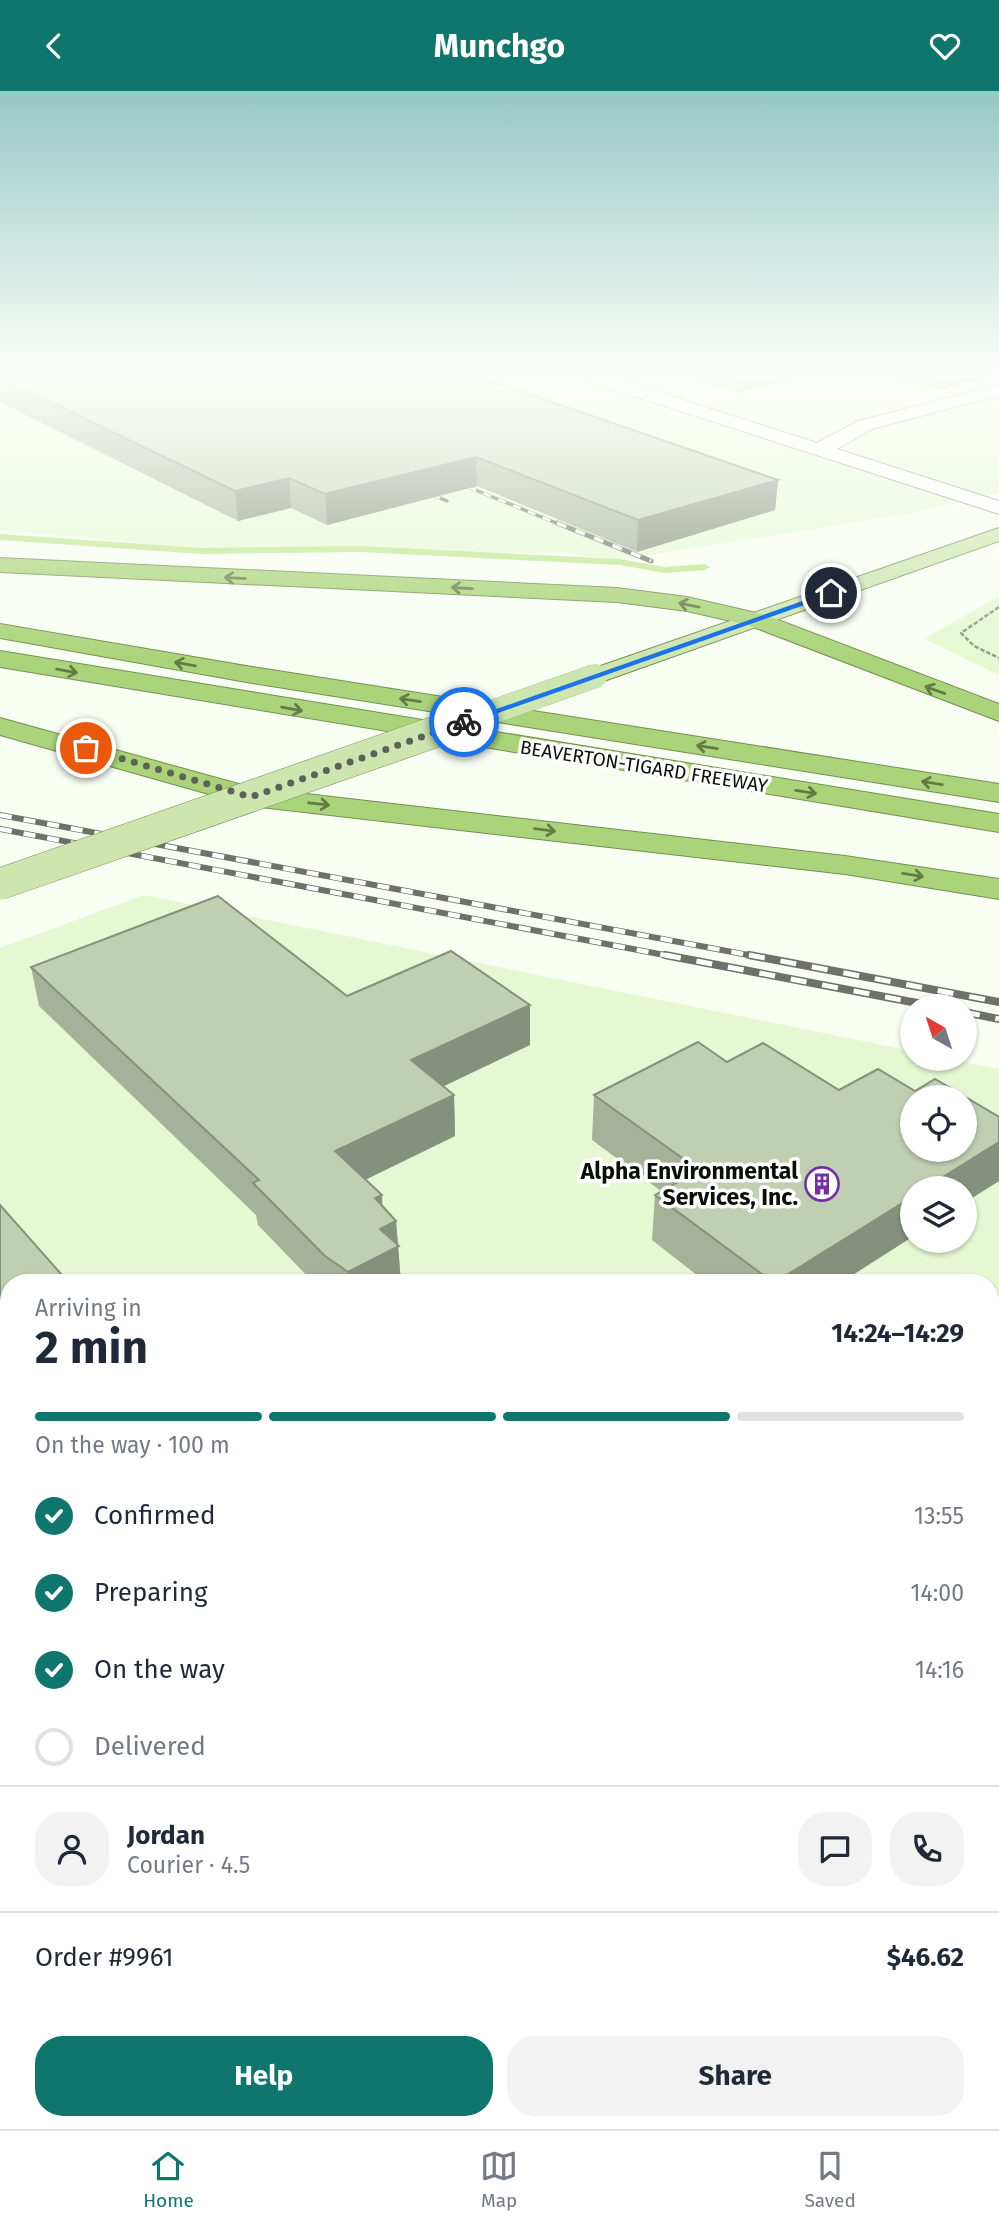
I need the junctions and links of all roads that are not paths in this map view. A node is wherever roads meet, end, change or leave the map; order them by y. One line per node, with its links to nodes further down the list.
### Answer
1 (874, 467): 2 (street)
2 (999, 508)
3 (999, 534): 5 (main road)
4 (0, 565): 5 (highway, one-way to 4)
5 (755, 620): 8 (highway, one-way to 5); 11 (main road, bridge)
6 (0, 631): 10 (highway, BEAVERTON-TIGARD FREEWAY, one-way to 6)
7 (0, 660): 12 (highway, BEAVERTON-TIGARD FREEWAY, one-way to 12)
8 (999, 713)
9 (0, 726): 11 (highway)
10 (999, 793)
11 (251, 797): 13 (main road, bridge); 14 (highway, one-way to 14)
12 (999, 823)
13 (0, 884)
14 (999, 889)

